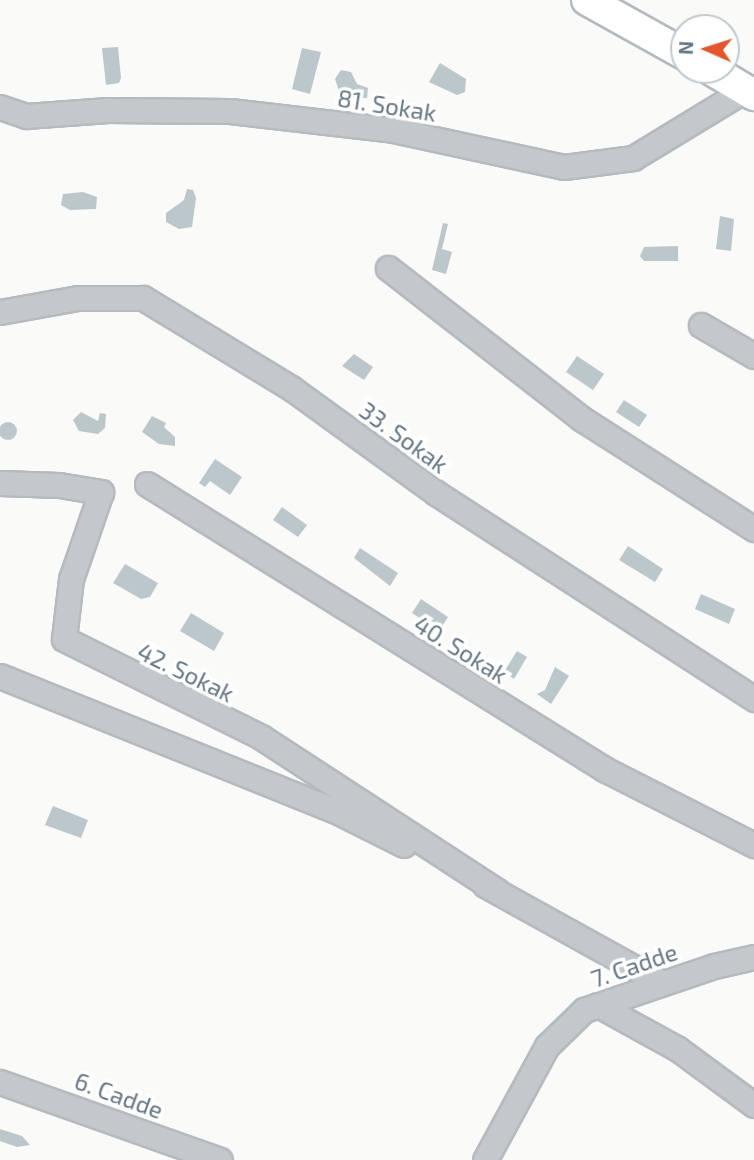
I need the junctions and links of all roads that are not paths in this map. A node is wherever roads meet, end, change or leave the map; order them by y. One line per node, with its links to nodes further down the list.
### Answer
1 (587, 0): 2 (main road)
2 (670, 46)
3 (750, 92): 4 (street, 81. Sokak)
4 (0, 107)
5 (388, 268): 11 (street)
6 (0, 312): 13 (street, 33. Sokak)
7 (701, 325): 8 (street)
8 (754, 356)
9 (0, 483): 15 (street, 42. Sokak)
10 (147, 484): 14 (street, 40. Sokak)
11 (754, 530)
12 (0, 676): 15 (street, 42. Sokak)
13 (754, 699)
14 (754, 845)
15 (498, 891): 17 (street, 42. Sokak)
16 (754, 957): 17 (street, 7. Cadde)
17 (662, 983): 18 (street, 7. Cadde)
18 (598, 1005): 20 (street); 22 (street, 7. Cadde)
19 (0, 1082): 21 (street, 6. Cadde)
20 (754, 1105)
21 (219, 1160)
22 (485, 1160)

